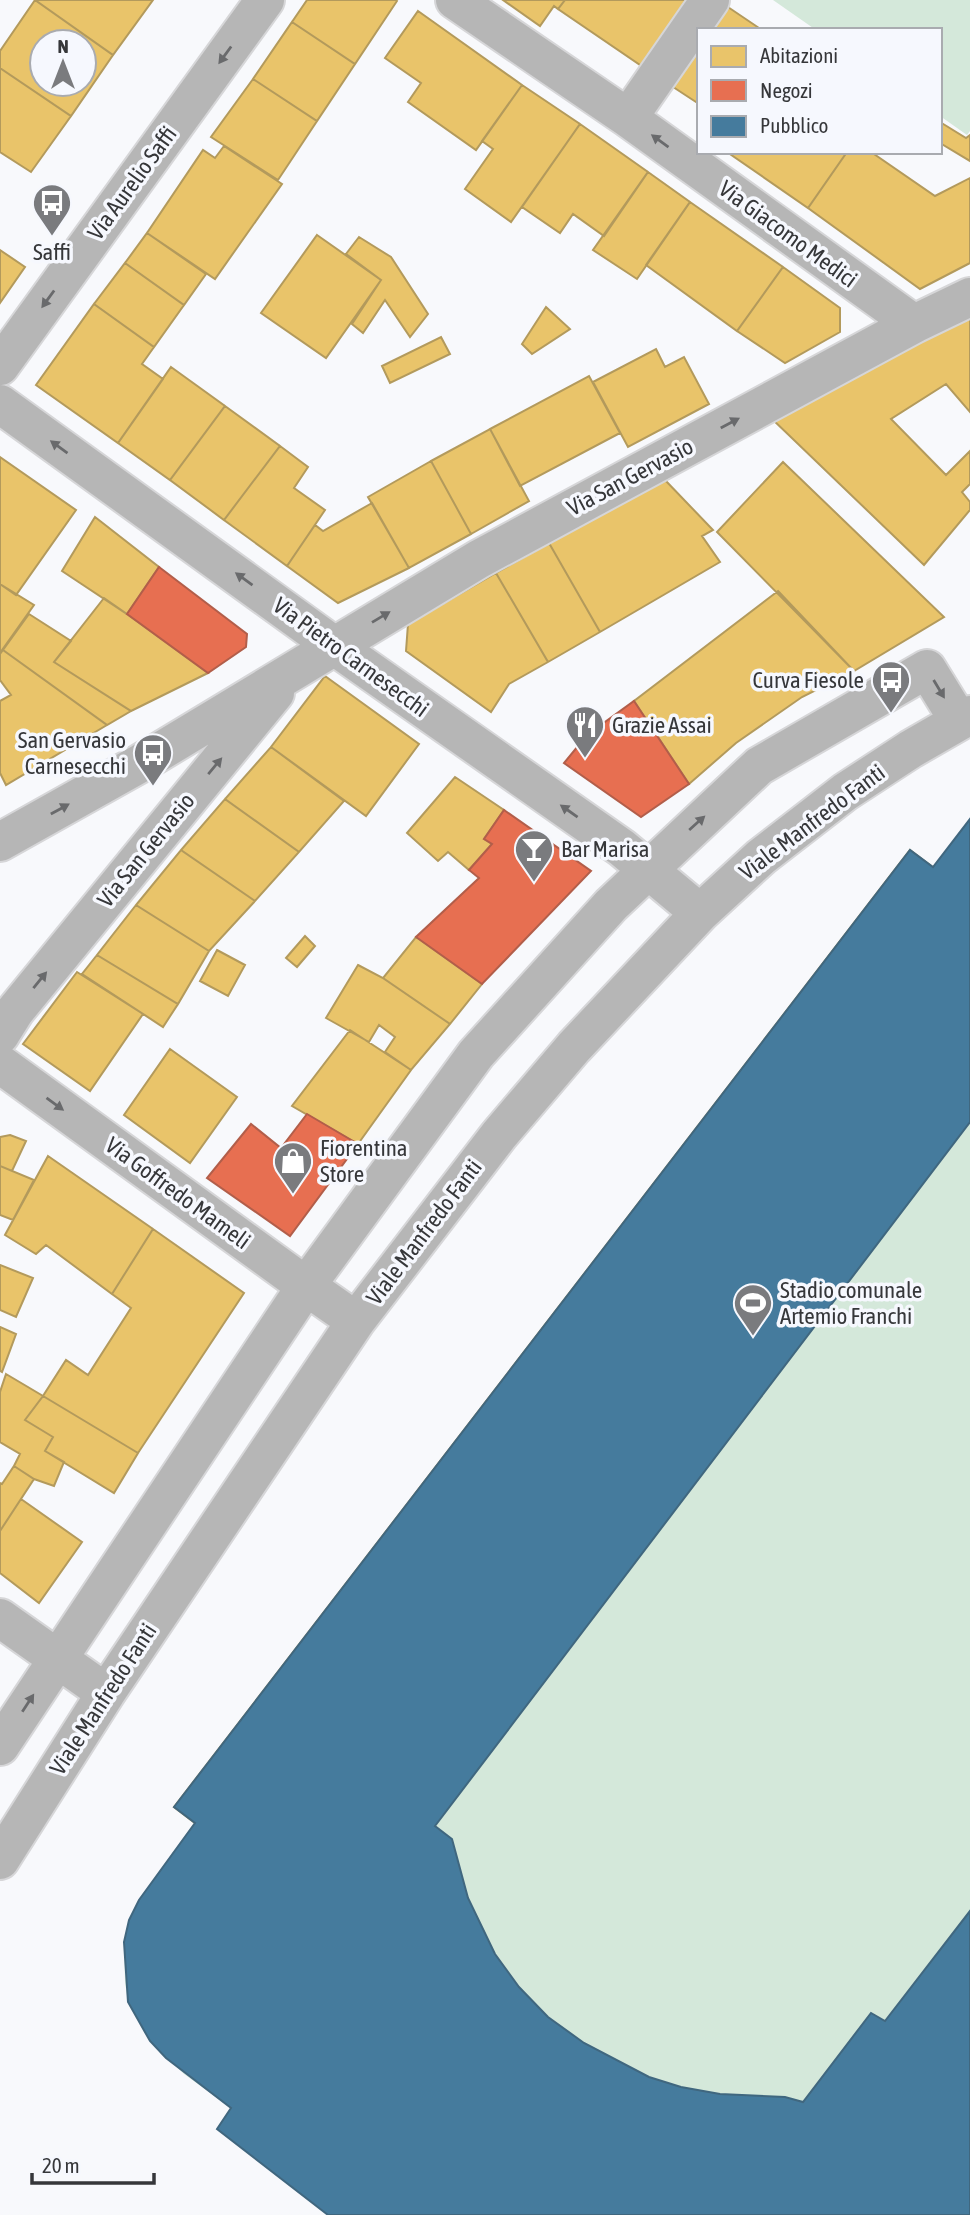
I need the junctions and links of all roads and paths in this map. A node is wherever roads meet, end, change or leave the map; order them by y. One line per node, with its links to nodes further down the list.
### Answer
1 (265, 0): 7 (street, Via Aurelio Saffi, one-way to 7)
2 (454, 0): 4 (street, Via Giacomo Medici)
3 (710, 0): 4 (street)
4 (628, 118): 6 (street, Via Giacomo Medici, one-way to 4)
5 (970, 297): 6 (street, Via San Gervasio)
6 (914, 324): 9 (street, Via San Gervasio, one-way to 6)
7 (0, 366)
8 (0, 404): 9 (street, Via Pietro Carnesecchi, one-way to 8)
9 (333, 645): 10 (street, Via San Gervasio); 13 (street, Via Pietro Carnesecchi, one-way to 9)
10 (295, 668): 12 (street, Via San Gervasio, one-way to 10); 15 (street, Via San Gervasio, one-way to 10)
11 (965, 718): 13 (street, one-way to 11); 14 (street, Viale Manfredo Fanti)
12 (0, 842)
13 (647, 869): 14 (street, Via Pietro Carnesecchi); 17 (street)
14 (700, 913): 18 (street, Viale Manfredo Fanti)
15 (0, 1035)
16 (0, 1064): 17 (street, Via Goffredo Mameli, one-way to 17)
17 (306, 1286): 18 (street, Via Goffredo Mameli); 20 (street)
18 (356, 1321): 21 (street, Viale Manfredo Fanti)
19 (0, 1618): 20 (street)
20 (56, 1660): 21 (street); 22 (street, one-way to 20)
21 (106, 1693): 23 (street, Viale Manfredo Fanti)
22 (0, 1746)
23 (0, 1860)

